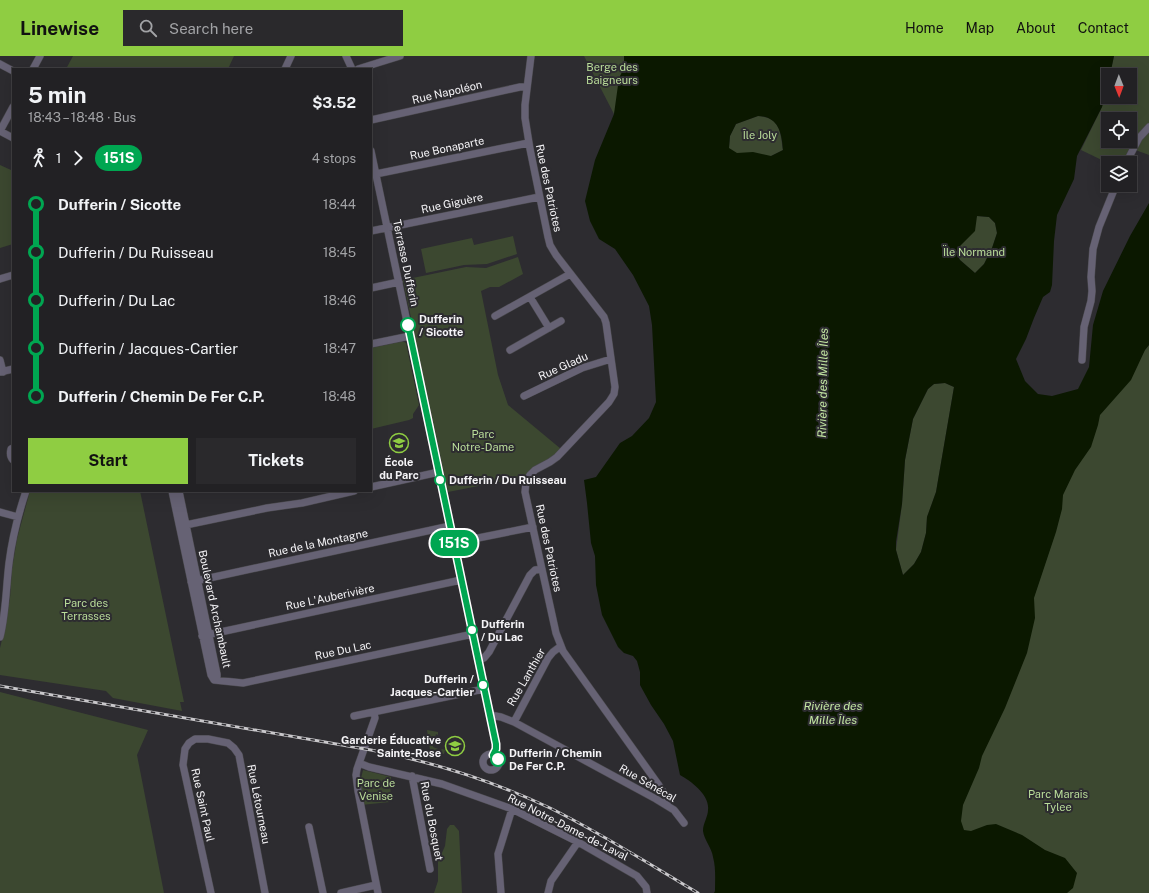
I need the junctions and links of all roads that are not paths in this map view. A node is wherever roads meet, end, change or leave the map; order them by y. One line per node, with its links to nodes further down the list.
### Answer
1 (40, 56): 7 (street)
2 (291, 56): 8 (street)
3 (346, 56): 9 (street)
4 (400, 56): 10 (street)
5 (531, 56): 12 (street, Rue des Patriotes)
6 (0, 64): 11 (street)
7 (34, 68)
8 (285, 68)
9 (352, 68)
10 (361, 68)
11 (12, 70)
12 (527, 87): 14 (street, Rue Napoléon); 18 (street, Rue des Patriotes)
13 (12, 109): 16 (street)
14 (372, 120)
15 (1149, 127): 19 (street)
16 (0, 131): 17 (street)
17 (12, 137)
18 (528, 143): 21 (street, Rue Bonaparte); 23 (street, Rue des Patriotes)
19 (1130, 156)
20 (372, 163): 21 (street, Terrasse Dufferin)
21 (373, 175): 24 (street, Terrasse Dufferin)
22 (1113, 192): 40 (street)
23 (539, 197): 24 (street, Rue Giguère); 26 (street, Rue des Patriotes)
24 (387, 228): 25 (street, Rue Giguère); 29 (street, Terrasse Dufferin)
25 (372, 231)
26 (570, 274): 31 (street); 38 (street, Rue des Patriotes)
27 (12, 276): 28 (street)
28 (0, 280)
29 (399, 282): 30 (street); 35 (street, Terrasse Dufferin)
30 (372, 288)
31 (530, 297): 32 (street); 34 (street)
32 (495, 316)
33 (561, 321): 34 (street)
34 (549, 328): 37 (street)
35 (410, 336): 36 (street); 46 (street, Terrasse Dufferin)
36 (372, 344)
37 (510, 350)
38 (611, 359): 43 (street, Rue Gladu); 56 (street, Rue des Patriotes)
39 (0, 360): 42 (street)
40 (1082, 360)
41 (12, 369): 42 (street)
42 (1, 372)
43 (524, 396)
44 (12, 448): 45 (street)
45 (12, 458)
46 (439, 472): 47 (street); 55 (street, Terrasse Dufferin)
47 (372, 487)
48 (26, 492): 53 (street)
49 (172, 492): 54 (street, Boulevard Archambault)
50 (179, 492): 54 (street, Boulevard Archambault)
51 (349, 492): 54 (street)
52 (0, 512): 53 (street)
53 (18, 517): 63 (street)
54 (183, 526): 60 (street, Boulevard Archambault)
55 (450, 526): 57 (street, Terrasse Dufferin); 60 (street, Rue de la Montagne)
56 (532, 527): 57 (street); 58 (street, Rue des Patriotes)
57 (454, 543): 59 (street, Terrasse Dufferin)
58 (542, 569): 64 (street, Rue des Patriotes); 65 (street)
59 (461, 580): 61 (street, Terrasse Dufferin); 62 (street, Rue L'Auberivière)
60 (194, 581): 62 (street, Boulevard Archambault)
61 (473, 634): 65 (street, Terrasse Dufferin); 66 (street, Rue Du Lac)
62 (206, 635): 66 (street, Boulevard Archambault)
63 (0, 637)
64 (561, 646): 71 (street, Rue Lanthier); 76 (street, Rue des Patriotes)
65 (478, 660): 67 (street, Terrasse Dufferin)
66 (217, 680)
67 (484, 689): 68 (street); 69 (street, Terrasse Dufferin)
68 (374, 712): 70 (street); 74 (street)
69 (490, 715): 71 (street, Rue Sénécal); 73 (street, Terrasse Dufferin)
70 (354, 716)
71 (514, 722): 76 (street, Rue Sénécal)
72 (208, 739): 84 (street, Rue Saint Paul); 85 (street, Rue Létourneau)
73 (493, 755)
74 (359, 764): 75 (street, Rue Notre-Dame-de-Laval); 82 (street)
75 (412, 776): 77 (street, Rue Notre-Dame-de-Laval); 81 (street, Rue du Bosquet)
76 (667, 805): 78 (street, Rue Sénécal)
77 (512, 808): 80 (street, Rue Notre-Dame-de-Laval); 89 (street)
78 (684, 823)
79 (308, 827): 86 (street)
80 (578, 842): 83 (street, Rue Notre-Dame-de-Laval); 90 (street)
81 (430, 869)
82 (376, 885): 87 (street); 88 (street)
83 (647, 890)
84 (211, 893)
85 (265, 893)
86 (323, 893)
87 (341, 893)
88 (378, 893)
89 (501, 893)
90 (548, 893)

